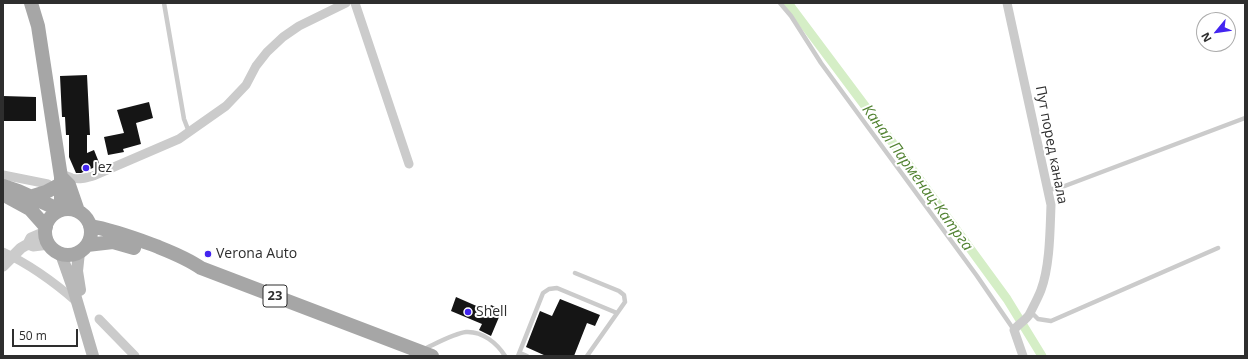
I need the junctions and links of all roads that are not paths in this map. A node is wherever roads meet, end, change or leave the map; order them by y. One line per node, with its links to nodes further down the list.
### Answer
1 (31, 3): 11 (main road)
2 (164, 3): 8 (lane)
3 (346, 3): 8 (street)
4 (355, 3): 9 (street)
5 (780, 3): 31 (lane)
6 (1007, 3): 13 (street, Пут поред канала)
7 (1245, 118): 13 (lane)
8 (189, 132): 11 (street)
9 (410, 164)
10 (3, 175): 11 (street)
11 (58, 180): 15 (main road); 16 (main road); 17 (main road)
12 (3, 186): 15 (main road)
13 (1048, 190): 29 (street, Пут поред канала)
14 (3, 195): 19 (main road)
15 (30, 197): 16 (main road)
16 (61, 210): 17 (main road); 19 (main road)
17 (78, 211): 18 (main road)
18 (90, 226): 21 (main road); 25 (main road, 23)
19 (47, 234): 22 (street); 23 (main road)
20 (1218, 248): 29 (lane)
21 (83, 249): 23 (main road, 23); 25 (main road, 23); 27 (main road)
22 (8, 254): 24 (street); 27 (street)
23 (61, 254): 27 (main road)
24 (3, 266)
25 (201, 268): 32 (main road, 23)
26 (575, 273): 28 (lane)
27 (80, 301): 34 (main road); 35 (main road)
28 (617, 313): 33 (lane); 39 (lane)
29 (1029, 314): 31 (street, Пут поред канала)
30 (99, 318): 36 (street)
31 (1016, 328): 40 (street)
32 (426, 354): 37 (lane)
33 (519, 354): 38 (lane)
34 (93, 356)
35 (100, 356)
36 (135, 356)
37 (505, 356)
38 (528, 356)
39 (587, 356)
40 (1024, 356)

